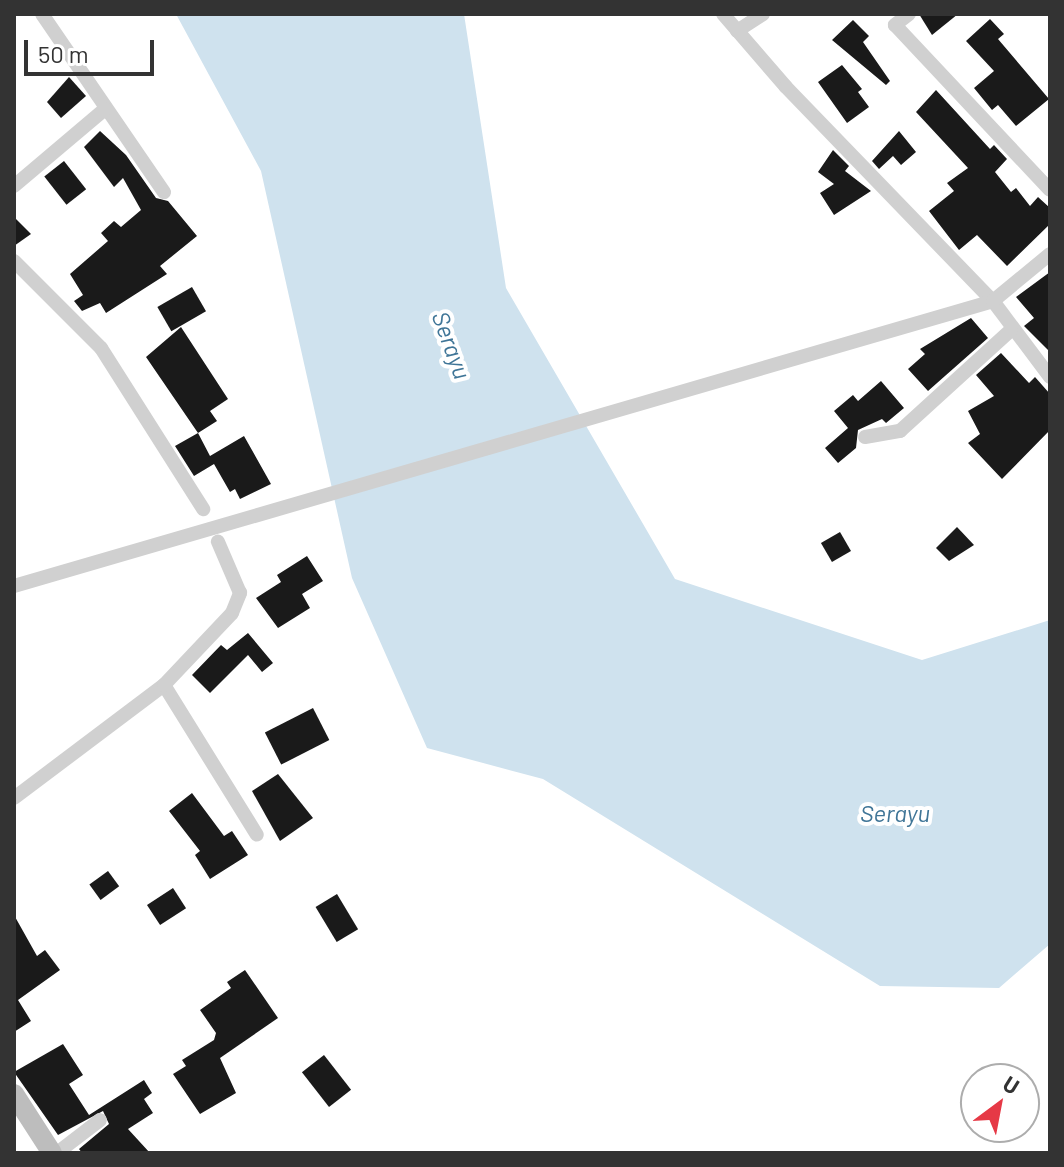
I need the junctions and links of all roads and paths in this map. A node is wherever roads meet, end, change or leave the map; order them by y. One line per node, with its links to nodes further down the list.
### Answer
1 (42, 14): 7 (street)
2 (723, 14): 6 (street)
3 (763, 14): 6 (street)
4 (909, 14): 5 (street)
5 (889, 20): 9 (street)
6 (737, 31): 13 (street)
7 (105, 109): 8 (street); 10 (street)
8 (14, 186)
9 (1050, 190)
10 (164, 192)
11 (1050, 254): 13 (street)
12 (14, 261): 17 (street)
13 (993, 301): 14 (street); 19 (street)
14 (1011, 330): 15 (street); 16 (street)
15 (1050, 377)
16 (865, 437)
17 (203, 509)
18 (218, 542): 20 (street)
19 (14, 586)
20 (164, 685): 21 (street); 22 (street)
21 (14, 798)
22 (257, 835)
23 (14, 1094): 25 (main road)
24 (100, 1120): 25 (street)
25 (51, 1152)

